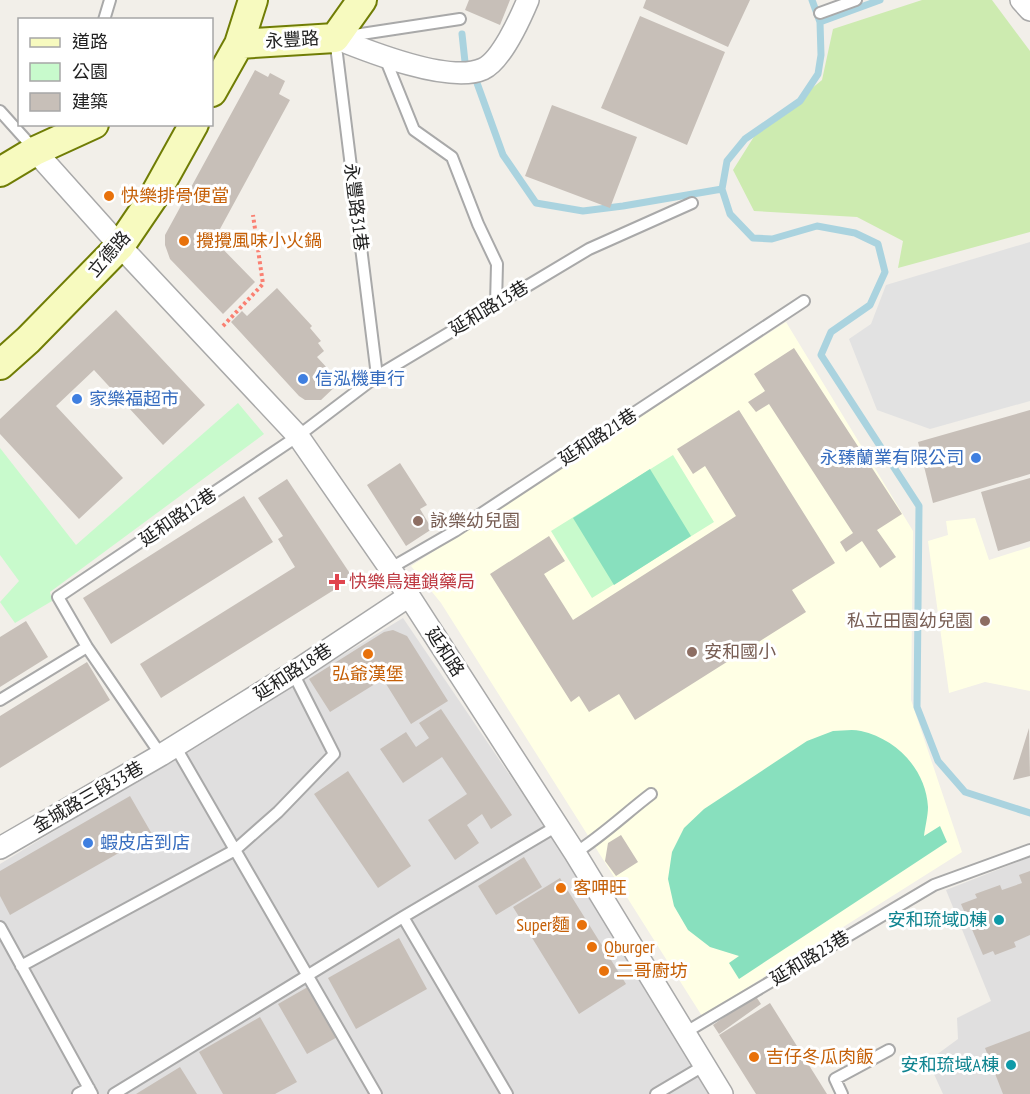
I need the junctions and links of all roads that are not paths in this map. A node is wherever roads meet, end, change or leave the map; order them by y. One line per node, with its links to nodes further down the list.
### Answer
1 (110, 0): 9 (lane)
2 (253, 0): 12 (street)
3 (362, 0): 11 (street, 永豐路)
4 (856, 0): 8 (lane)
5 (1021, 0): 7 (street)
6 (527, 3): 13 (street)
7 (1030, 10)
8 (820, 13)
9 (105, 18)
10 (460, 19): 11 (lane)
11 (334, 38): 12 (street, 永豐路); 13 (street); 25 (lane, 永豐路31巷)
12 (239, 44): 14 (street)
13 (385, 58): 23 (lane)
14 (214, 83)
15 (0, 111): 18 (lane)
16 (90, 126): 18 (street)
17 (193, 126): 21 (street, 立德路)
18 (35, 151): 19 (street); 21 (street, 延和路)
19 (0, 172)
20 (692, 203): 23 (lane, 延和路13巷)
21 (120, 246): 24 (street, 立德路); 26 (street, 延和路)
22 (804, 301): 27 (lane, 延和路21巷)
23 (496, 304): 25 (lane, 延和路13巷)
24 (0, 364)
25 (377, 376): 26 (lane, 延和路13巷)
26 (298, 436): 27 (street, 延和路); 29 (lane, 延和路12巷)
27 (389, 569): 28 (street, 延和路)
28 (409, 596): 30 (street, 延和路18巷); 34 (street, 延和路)
29 (87, 647): 31 (lane); 32 (lane)
30 (293, 673): 32 (street, 延和路18巷); 36 (lane)
31 (0, 700)
32 (168, 750): 35 (street, 金城路三段33巷); 36 (lane)
33 (651, 794): 38 (lane)
34 (557, 825): 38 (street, 延和路); 39 (lane)
35 (0, 848)
36 (235, 850): 41 (lane); 42 (lane)
37 (1030, 850): 43 (lane, 延和路23巷)
38 (575, 853): 43 (street, 延和路)
39 (403, 917): 42 (lane); 50 (lane)
40 (0, 927): 41 (lane)
41 (21, 966): 46 (lane)
42 (309, 975): 48 (lane); 49 (lane)
43 (686, 1032): 45 (street, 延和路)
44 (889, 1050): 53 (lane)
45 (705, 1065): 51 (lane); 52 (street, 延和路)
46 (90, 1091): 47 (lane)
47 (78, 1094)
48 (114, 1094)
49 (376, 1094)
50 (507, 1094)
51 (656, 1094)
52 (723, 1094)
53 (842, 1094)

